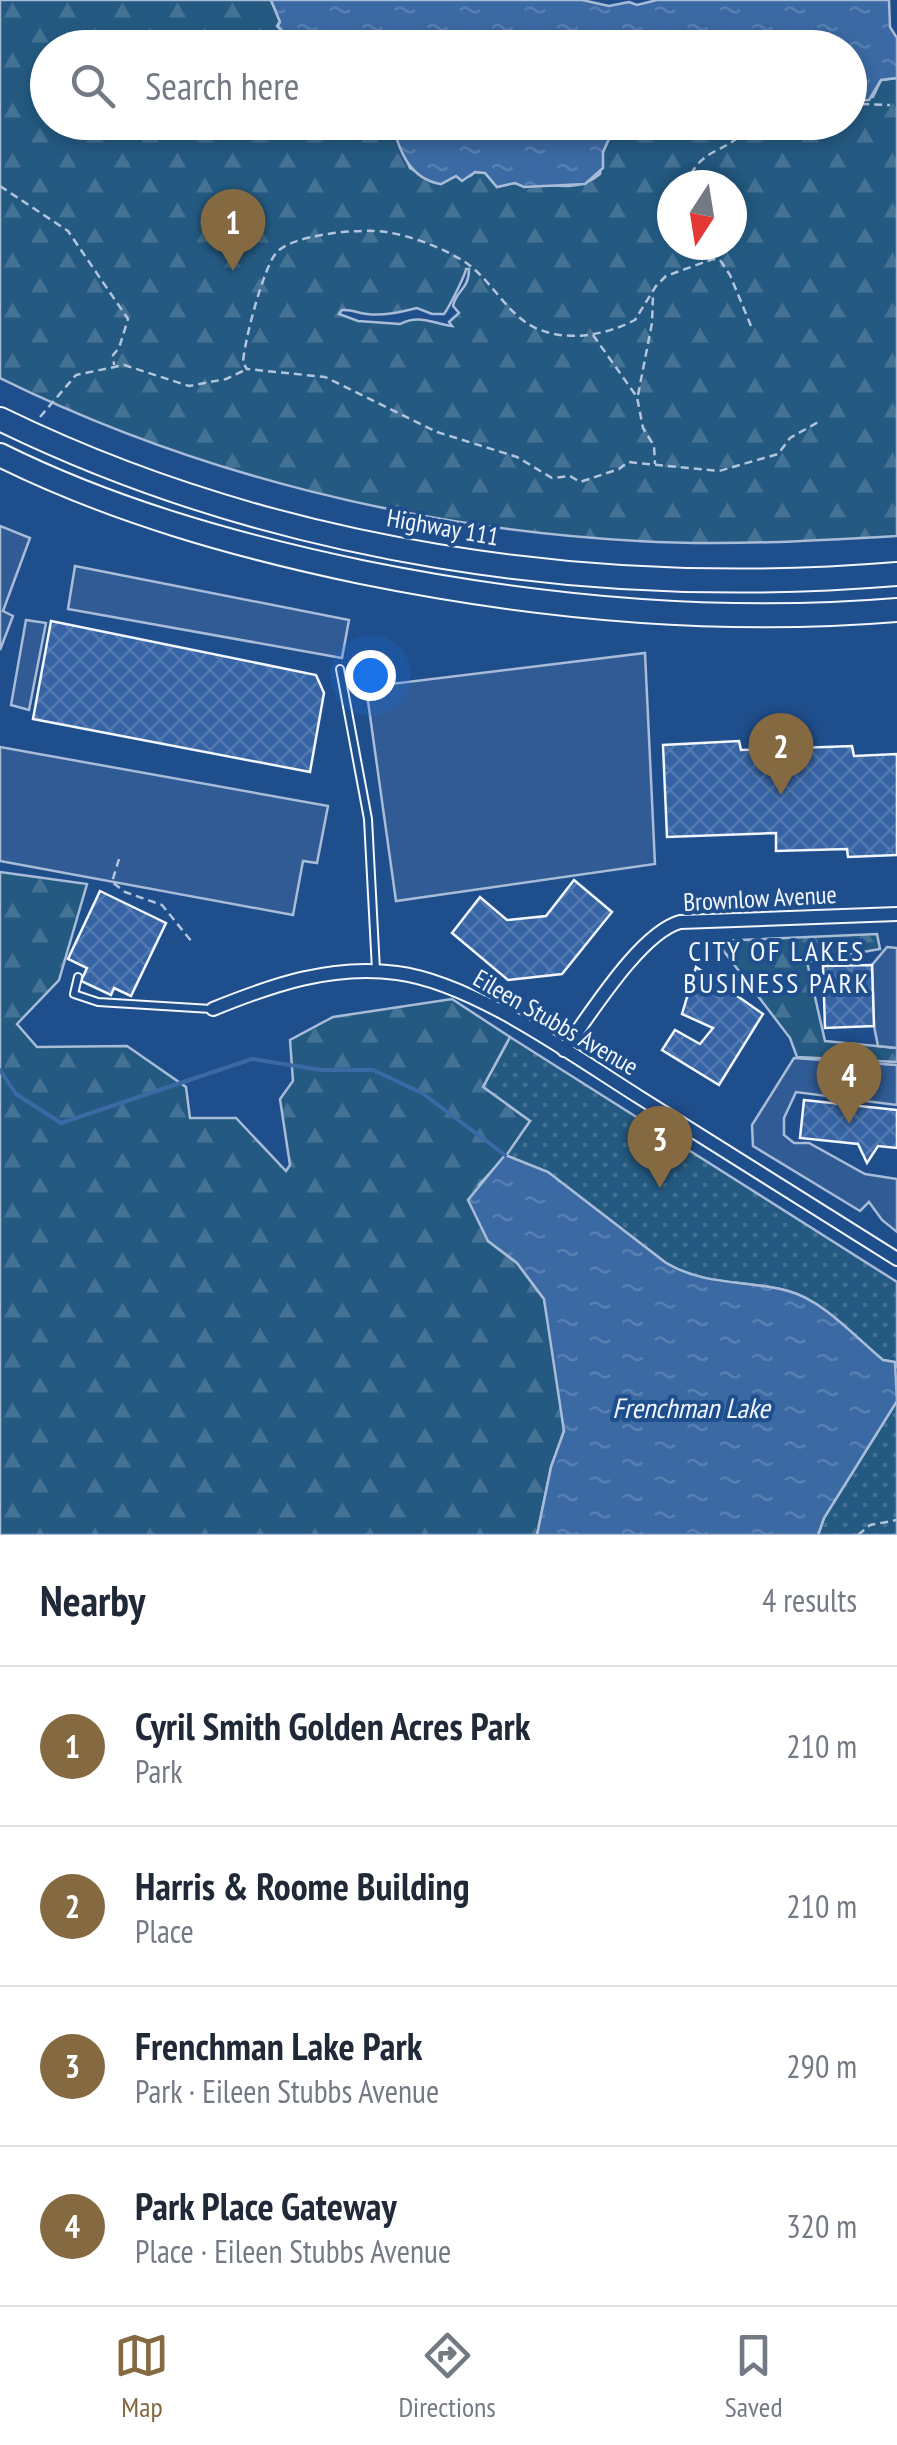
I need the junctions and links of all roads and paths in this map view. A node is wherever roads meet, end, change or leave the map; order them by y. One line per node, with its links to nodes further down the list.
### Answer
1 (867, 104): 2 (path)
2 (890, 105)
3 (737, 140): 4 (path)
4 (693, 170)
5 (0, 186): 9 (path)
6 (653, 290): 7 (path); 8 (path); 11 (path)
7 (750, 326)
8 (593, 335): 10 (path); 11 (path)
9 (114, 367): 10 (path); 14 (path)
10 (247, 369): 16 (path)
11 (637, 397): 16 (path)
12 (0, 419): 14 (highway, Highway 111)
13 (820, 422): 16 (path)
14 (28, 432): 17 (highway, Highway 111)
15 (5, 458): 18 (highway)
16 (655, 465)
17 (897, 574)
18 (896, 610)
19 (340, 669): 23 (lane)
20 (119, 859): 22 (path)
21 (897, 914): 26 (street, Brownlow Avenue)
22 (192, 942)
23 (376, 971): 25 (street, Eileen Stubbs Avenue); 26 (street, Eileen Stubbs Avenue)
24 (78, 977): 25 (lane)
25 (213, 1010)
26 (564, 1050): 27 (street, Eileen Stubbs Avenue)
27 (897, 1259)
28 (897, 1520): 29 (path)
29 (858, 1535)

